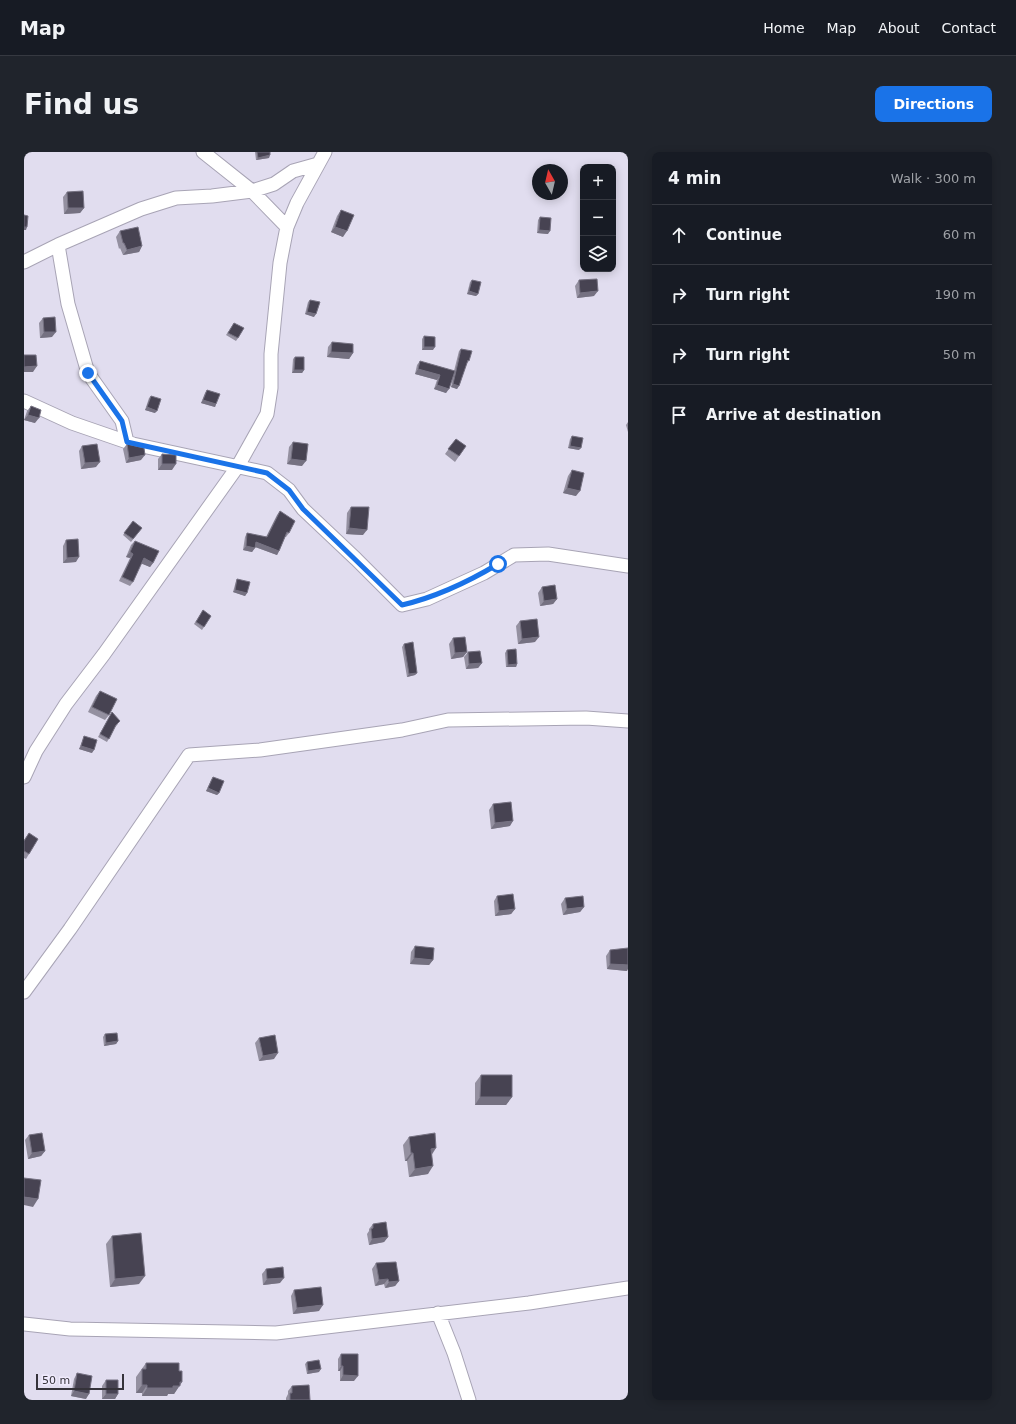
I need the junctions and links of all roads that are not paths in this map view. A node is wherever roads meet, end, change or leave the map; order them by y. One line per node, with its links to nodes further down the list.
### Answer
1 (203, 152): 4 (street)
2 (325, 152): 3 (street)
3 (318, 164): 4 (street); 5 (street)
4 (252, 191): 5 (street); 6 (street)
5 (287, 227): 10 (street)
6 (58, 245): 7 (street); 9 (street)
7 (24, 262)
8 (24, 401): 9 (street)
9 (127, 442): 10 (street)
10 (238, 466): 11 (street); 13 (street)
11 (628, 566)
12 (628, 721): 14 (street)
13 (24, 777)
14 (24, 992)
15 (628, 1288): 16 (street)
16 (438, 1313): 17 (street); 18 (street)
17 (24, 1324)
18 (470, 1400)

